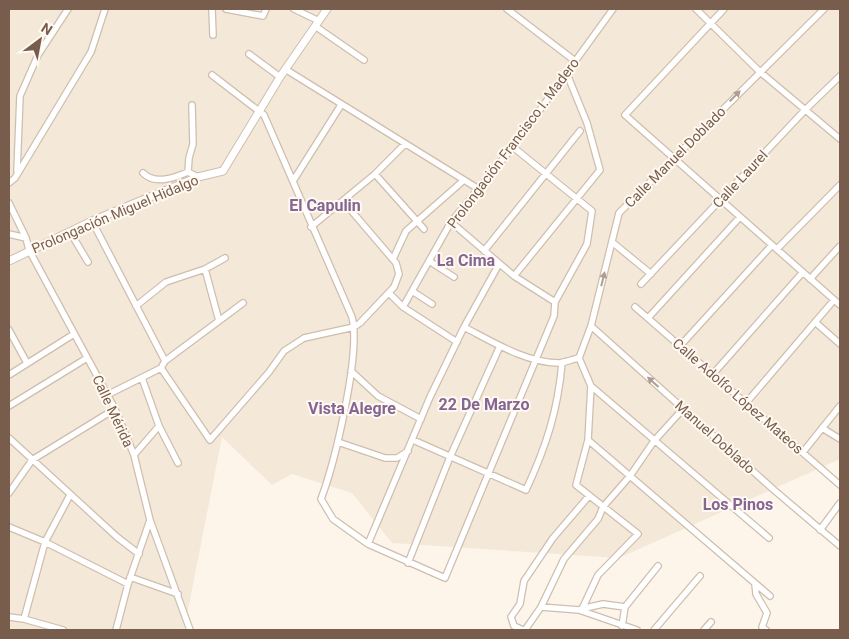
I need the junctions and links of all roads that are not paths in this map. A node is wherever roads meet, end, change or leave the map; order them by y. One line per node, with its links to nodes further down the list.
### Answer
1 (68, 9): 39 (street)
2 (105, 9): 39 (street)
3 (212, 9): 15 (street)
4 (226, 9): 5 (street)
5 (266, 9)
6 (294, 9): 14 (street)
7 (327, 9): 14 (street, Prolongación Miguel Hidalgo)
8 (507, 9): 18 (street)
9 (613, 9): 18 (street, Prolongación Francisco I. Madero)
10 (696, 9): 13 (street)
11 (724, 9): 13 (street)
12 (824, 9): 20 (street, Calle Manuel Doblado)
13 (710, 21): 20 (street); 33 (street)
14 (317, 24): 17 (street); 19 (street, Prolongación Miguel Hidalgo)
15 (213, 35)
16 (249, 54): 24 (street)
17 (364, 60)
18 (575, 61): 21 (street, Prolongación Francisco I. Madero)
19 (285, 69): 24 (street, Prolongación Miguel Hidalgo); 26 (street)
20 (759, 71): 28 (street); 33 (street, Calle Manuel Doblado, one-way to 20)
21 (567, 74): 32 (street, Prolongación Francisco I. Madero); 45 (street)
22 (212, 75): 27 (street)
23 (840, 76): 28 (street, Calle Laurel)
24 (280, 77): 27 (street, Prolongación Miguel Hidalgo)
25 (192, 105): 34 (street)
26 (341, 105): 31 (street); 41 (street)
27 (259, 110): 38 (street, Prolongación Miguel Hidalgo); 41 (street)
28 (805, 110): 30 (street); 47 (street, Calle Laurel)
29 (580, 131): 37 (street)
30 (840, 139)
31 (405, 144): 36 (street); 40 (street)
32 (513, 147): 37 (street); 44 (street, Prolongación Francisco I. Madero)
33 (674, 158): 47 (street); 58 (street, Calle Manuel Doblado)
34 (188, 172): 35 (street); 38 (street)
35 (143, 173)
36 (375, 174): 46 (street); 50 (street)
37 (545, 174): 45 (street); 62 (street)
38 (198, 177): 51 (street, Prolongación Miguel Hidalgo)
39 (15, 178): 42 (street)
40 (464, 180): 44 (street); 50 (street)
41 (293, 181): 53 (street)
42 (9, 183)
43 (840, 185): 60 (street)
44 (477, 188): 52 (street, Prolongación Francisco I. Madero)
45 (576, 199): 72 (street); 79 (street)
46 (342, 200): 53 (street); 64 (street)
47 (721, 200): 49 (street); 71 (street, Calle Laurel)
48 (9, 203): 57 (street, Calle Mérida)
49 (740, 217): 60 (street); 86 (street)
50 (416, 220): 54 (street); 64 (street)
51 (92, 221): 55 (street, Prolongación Miguel Hidalgo); 83 (street)
52 (451, 222): 62 (street); 66 (street, Prolongación Francisco I. Madero)
53 (311, 227): 90 (street)
54 (424, 229)
55 (70, 232): 61 (street, Prolongación Miguel Hidalgo); 67 (street)
56 (9, 234): 57 (street)
57 (26, 238): 61 (street, Calle Mérida)
58 (612, 242): 71 (street); 89 (street, Calle Manuel Doblado, one-way to 58)
59 (840, 246): 74 (street)
60 (774, 247): 70 (street); 97 (street)
61 (29, 250): 65 (street, Prolongación Miguel Hidalgo); 93 (street, Calle Mérida)
62 (484, 251): 68 (street)
63 (225, 258): 69 (street)
64 (393, 259): 77 (street)
65 (9, 261)
66 (429, 261): 73 (street); 76 (street, Prolongación Francisco I. Madero)
67 (88, 262)
68 (499, 264): 72 (street); 91 (street)
69 (206, 269): 83 (street); 87 (street)
70 (803, 272): 74 (street); 106 (street)
71 (651, 274): 75 (street, Calle Laurel)
72 (514, 276): 79 (street)
73 (454, 277)
74 (810, 278): 78 (street)
75 (641, 284)
76 (412, 291): 81 (street); 84 (street, Prolongación Francisco I. Madero)
77 (389, 294): 84 (street); 90 (street)
78 (834, 300): 82 (street); 88 (street)
79 (555, 302): 100 (street)
80 (243, 303): 87 (street)
81 (432, 304)
82 (840, 305)
83 (136, 306): 101 (street)
84 (403, 307): 94 (street)
85 (636, 307): 86 (street, Calle Adolfo López Mateos)
86 (648, 318): 97 (street, Calle Adolfo López Mateos)
87 (219, 321): 101 (street)
88 (815, 322): 95 (street); 111 (street)
89 (591, 326): 99 (street, Calle Manuel Doblado); 115 (street, Manuel Doblado, one-way to 89)
90 (354, 327): 104 (street); 105 (street)
91 (464, 327): 94 (street); 96 (street)
92 (9, 330): 103 (street)
93 (74, 334): 98 (street, Calle Mérida); 103 (street)
94 (457, 342): 116 (street)
95 (840, 344)
96 (500, 346): 100 (street); 128 (street)
97 (680, 346): 106 (street, Calle Adolfo López Mateos)
98 (87, 358): 110 (street, Calle Mérida); 112 (street)
99 (578, 358): 102 (street); 109 (street)
100 (537, 359): 102 (street); 131 (street)
101 (165, 361): 104 (street)
102 (563, 362): 131 (street)
103 (27, 363): 107 (street)
104 (161, 368): 108 (street)
105 (351, 371): 116 (street); 124 (street)
106 (713, 374): 111 (street, Calle Adolfo López Mateos)
107 (9, 375)
108 (142, 378): 110 (street); 117 (street)
109 (591, 386): 122 (street); 123 (street)
110 (108, 395): 114 (street, Calle Mérida)
111 (746, 403): 126 (street, Calle Adolfo López Mateos)
112 (9, 406)
113 (840, 406): 118 (street)
114 (115, 409): 127 (street, Calle Mérida); 129 (street)
115 (683, 409): 123 (street); 141 (street, Manuel Doblado)
116 (421, 419): 121 (street)
117 (159, 426): 127 (street); 130 (street)
118 (822, 428): 120 (street); 126 (street)
119 (9, 438): 129 (street)
120 (840, 439)
121 (413, 440): 125 (street); 128 (street)
122 (588, 440): 132 (street); 136 (street)
123 (654, 441): 132 (street); 142 (street)
124 (338, 442): 125 (street); 144 (street)
125 (408, 451): 144 (street)
126 (803, 452): 133 (street, Calle Adolfo López Mateos)
127 (134, 455): 139 (street, Calle Mérida)
128 (450, 458): 131 (street); 147 (street)
129 (32, 460): 134 (street); 135 (street)
130 (178, 463)
131 (487, 473): 147 (street)
132 (630, 476): 138 (street); 152 (street)
133 (840, 485)
134 (9, 493)
135 (70, 495): 143 (street); 146 (street)
136 (589, 496): 138 (street); 165 (street)
137 (840, 502): 141 (street)
138 (603, 506): 155 (street); 157 (street)
139 (150, 520): 146 (street); 153 (street, Calle Mérida)
140 (9, 527): 143 (street)
141 (820, 530): 145 (street, Manuel Doblado)
142 (769, 538)
143 (45, 542): 151 (street); 159 (street)
144 (368, 544): 147 (street)
145 (840, 546)
146 (140, 554): 150 (street)
147 (408, 563)
148 (658, 566): 156 (street)
149 (700, 576): 167 (street)
150 (130, 577): 151 (street); 153 (street)
151 (128, 584): 163 (street)
152 (755, 584): 154 (street); 169 (street)
153 (178, 594): 164 (street, Calle Mérida)
154 (770, 596)
155 (540, 607): 157 (street); 165 (street)
156 (625, 607): 157 (street); 161 (street)
157 (581, 609): 161 (street)
158 (9, 617): 159 (street)
159 (24, 619): 162 (street)
160 (711, 622): 168 (street)
161 (622, 626): 166 (street)
162 (63, 630)
163 (116, 630)
164 (190, 630)
165 (524, 630)
166 (637, 630)
167 (654, 630)
168 (704, 630)
169 (766, 630)

